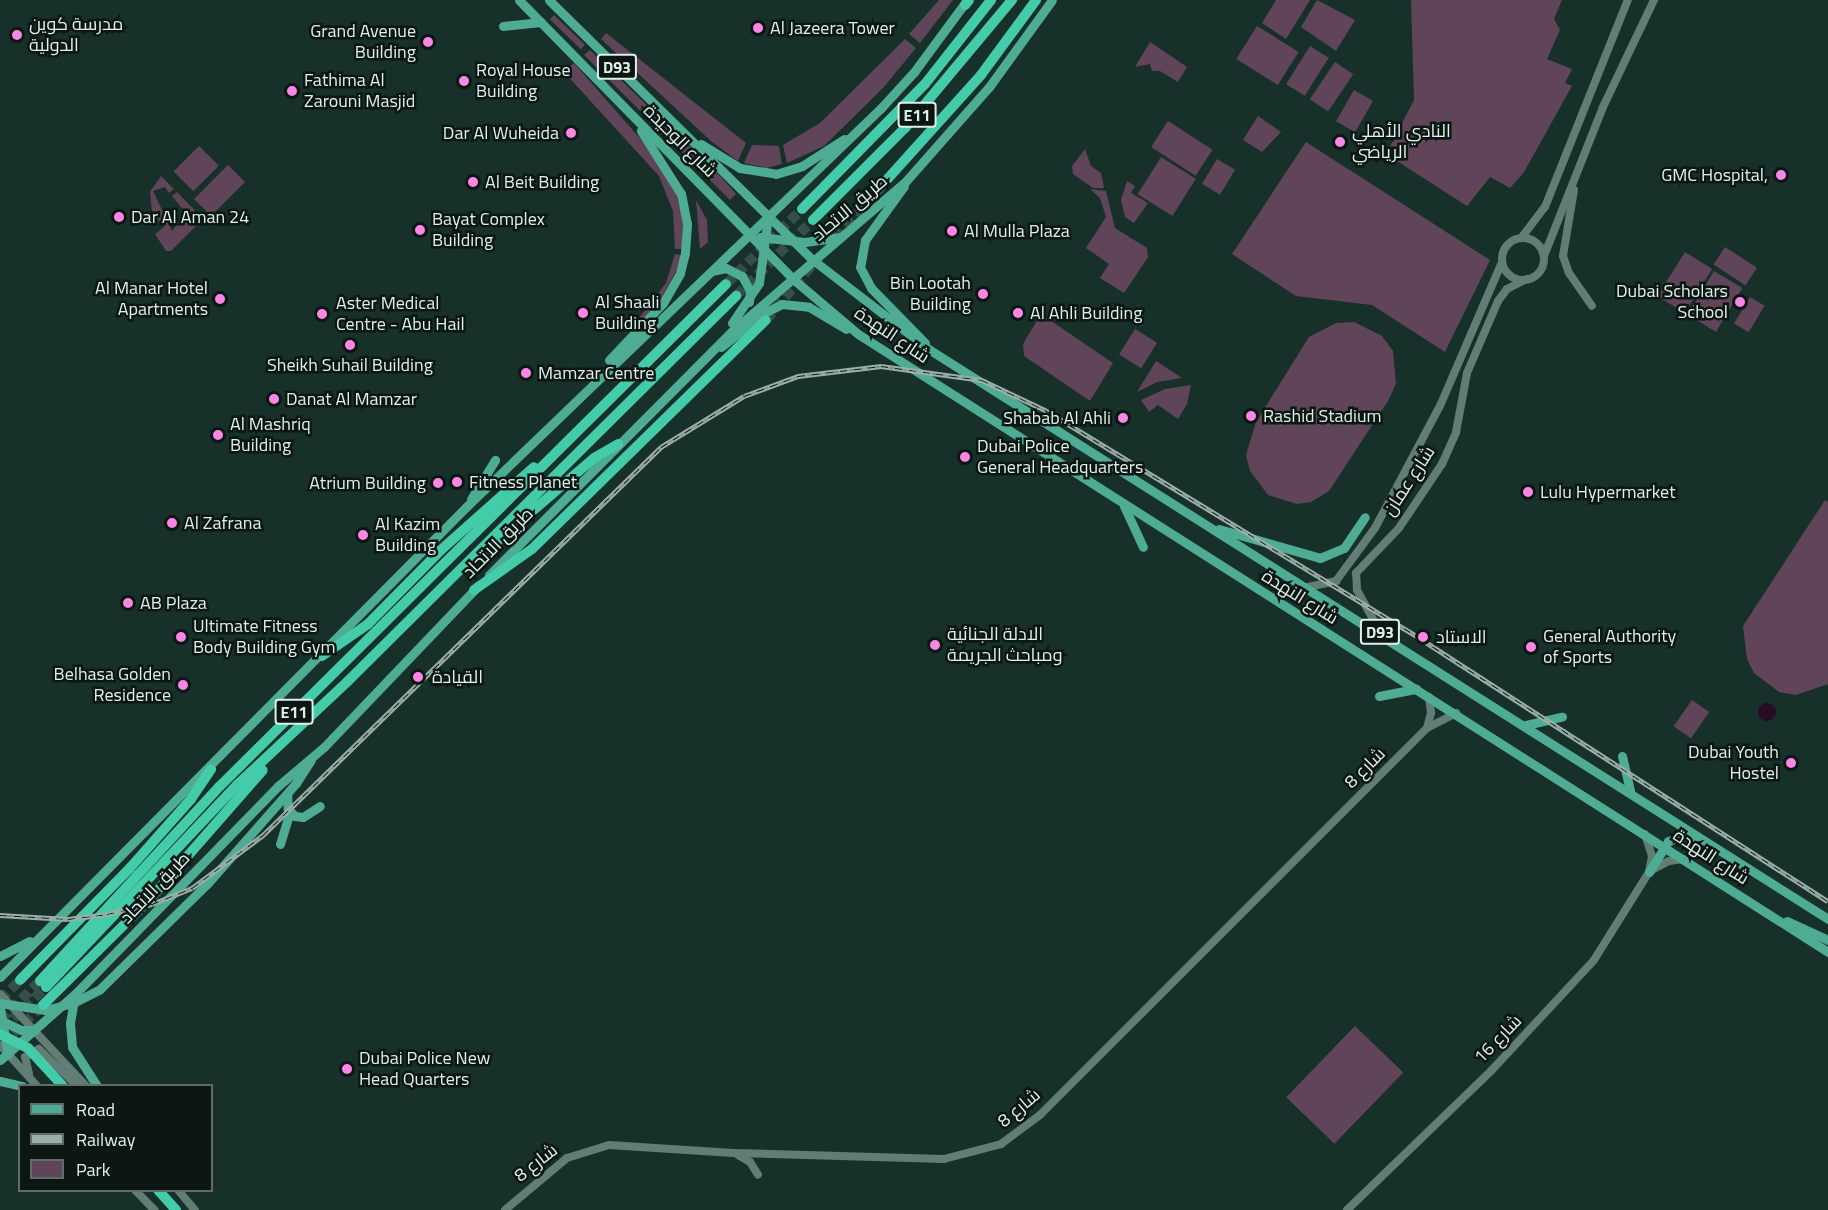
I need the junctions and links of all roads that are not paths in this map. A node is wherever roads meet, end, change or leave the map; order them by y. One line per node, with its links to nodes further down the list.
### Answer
1 (519, 0): 10 (main road, شارع الوحيدة / D93)
2 (549, 0): 14 (main road, شارع الوحيدة / D93)
3 (991, 0): 18 (highway, طريق الاتحاد / E11)
4 (1012, 0): 20 (highway, طريق الاتحاد / E11)
5 (1036, 0): 17 (highway)
6 (1052, 0): 16 (main road, طريق الاتحاد / E11)
7 (1628, 0): 23 (street)
8 (1654, 0): 15 (street)
9 (967, 2): 13 (main road, E11)
10 (541, 22): 11 (main road); 12 (main road, شارع الوحيدة / D93)
11 (503, 27)
12 (632, 116): 21 (main road, شارع الوحيدة / D93); 41 (main road)
13 (864, 126): 14 (main road); 19 (main road, E11)
14 (685, 133): 19 (main road, شارع الوحيدة / D93)
15 (1576, 181): 27 (street); 35 (street)
16 (906, 182): 22 (main road, طريق الاتحاد / E11); 39 (main road)
17 (865, 204)
18 (802, 209)
19 (768, 217): 21 (main road, E11); 24 (main road); 25 (main road, شارع الوحيدة / D93)
20 (813, 220)
21 (749, 234): 24 (main road); 26 (main road, شارع الوحيدة / D93); 30 (main road, E11)
22 (848, 235): 25 (main road); 28 (main road, طريق الاتحاد / E11)
23 (1522, 237): 27 (street); 29 (street)
24 (766, 238): 25 (main road); 26 (main road)
25 (795, 242): 28 (main road, شارع الوحيدة / D93)
26 (765, 249): 31 (main road, شارع الوحيدة / D93); 36 (main road)
27 (1544, 256): 32 (street)
28 (813, 261): 31 (main road, طريق الاتحاد / E11); 39 (main road, شارع النهدة / D93)
29 (1502, 262): 32 (street); 51 (street, شارع عمان)
30 (709, 272): 36 (main road); 41 (main road, E11)
31 (793, 279): 38 (main road, شارع النهدة / D93); 40 (main road, طريق الاتحاد / E11)
32 (1527, 279): 53 (street, شارع عمان)
33 (726, 285): 43 (highway, طريق الاتحاد / E11)
34 (735, 296): 50 (highway, طريق الاتحاد / E11)
35 (1592, 306)
36 (746, 308): 40 (main road)
37 (766, 320): 52 (highway)
38 (858, 333): 40 (main road); 45 (main road, شارع النهدة / D93)
39 (930, 350): 48 (main road, شارع النهدة / D93)
40 (711, 351): 42 (main road, طريق الاتحاد / E11)
41 (592, 385): 46 (main road, E11)
42 (618, 444): 50 (highway); 52 (main road, طريق الاتحاد / E11)
43 (556, 451): 54 (highway); 62 (highway, طريق الاتحاد / E11)
44 (495, 460): 46 (main road)
45 (1123, 504): 49 (main road); 55 (main road, شارع النهدة / D93)
46 (466, 507): 54 (main road, E11)
47 (1365, 518): 48 (main road)
48 (1213, 528): 51 (main road, شارع النهدة / D93)
49 (1143, 547)
50 (472, 559): 62 (highway, طريق الاتحاد / E11)
51 (1308, 587): 53 (main road, شارع النهدة / D93)
52 (474, 590): 64 (main road, طريق الاتحاد / E11)
53 (1380, 632): 60 (main road, شارع النهدة / D93)
54 (322, 656): 65 (main road, E11)
55 (1416, 689): 56 (main road); 57 (main road, شارع النهدة / D93)
56 (1379, 696)
57 (1429, 697): 58 (main road, شارع النهدة / D93); 61 (street)
58 (1455, 713): 61 (street, شارع 8); 70 (main road, شارع النهدة / D93)
59 (1562, 717): 60 (main road)
60 (1526, 725): 66 (main road, شارع النهدة / D93)
61 (1426, 728): 101 (street, شارع 8)
62 (278, 747): 86 (highway)
63 (1622, 756): 66 (main road)
64 (312, 758): 67 (main road); 83 (main road, طريق الاتحاد / E11)
65 (211, 769): 76 (main road, E11); 82 (highway)
66 (1630, 791): 77 (main road, شارع النهدة / D93)
67 (287, 794): 69 (main road); 85 (main road)
68 (320, 806): 69 (main road)
69 (288, 809): 71 (main road)
70 (1645, 834): 72 (main road, شارع النهدة / D93); 74 (street)
71 (280, 844)
72 (1664, 846): 73 (main road, شارع النهدة / D93); 74 (main road); 77 (main road)
73 (1683, 859): 74 (street); 75 (main road, شارع النهدة / D93)
74 (1649, 872): 110 (street, شارع 16)
75 (1771, 915): 78 (main road); 79 (main road, شارع النهدة / D93)
76 (58, 916): 80 (main road); 81 (main road, E11)
77 (1825, 917)
78 (1828, 940)
79 (1828, 952)
80 (0, 956)
81 (0, 977)
82 (20, 980)
83 (77, 992): 89 (main road, طريق الاتحاد / E11); 99 (main road)
84 (0, 994): 89 (street)
85 (0, 1002)
86 (43, 1005)
87 (0, 1008): 88 (main road)
88 (2, 1020): 89 (main road); 92 (main road)
89 (37, 1029): 92 (main road, طريق الاتحاد / E11); 98 (street)
90 (0, 1034): 96 (highway)
91 (0, 1046): 92 (street)
92 (4, 1057): 93 (street)
93 (29, 1074): 95 (street); 97 (street)
94 (0, 1081): 100 (main road)
95 (36, 1084)
96 (61, 1084)
97 (75, 1084)
98 (84, 1084)
99 (96, 1084)
100 (18, 1085)
101 (735, 1153): 102 (street); 109 (street, شارع 8)
102 (758, 1175)
103 (136, 1192): 106 (street)
104 (159, 1192): 107 (highway)
105 (179, 1192): 108 (street)
106 (154, 1210)
107 (176, 1210)
108 (195, 1210)
109 (505, 1210)
110 (1347, 1210)

